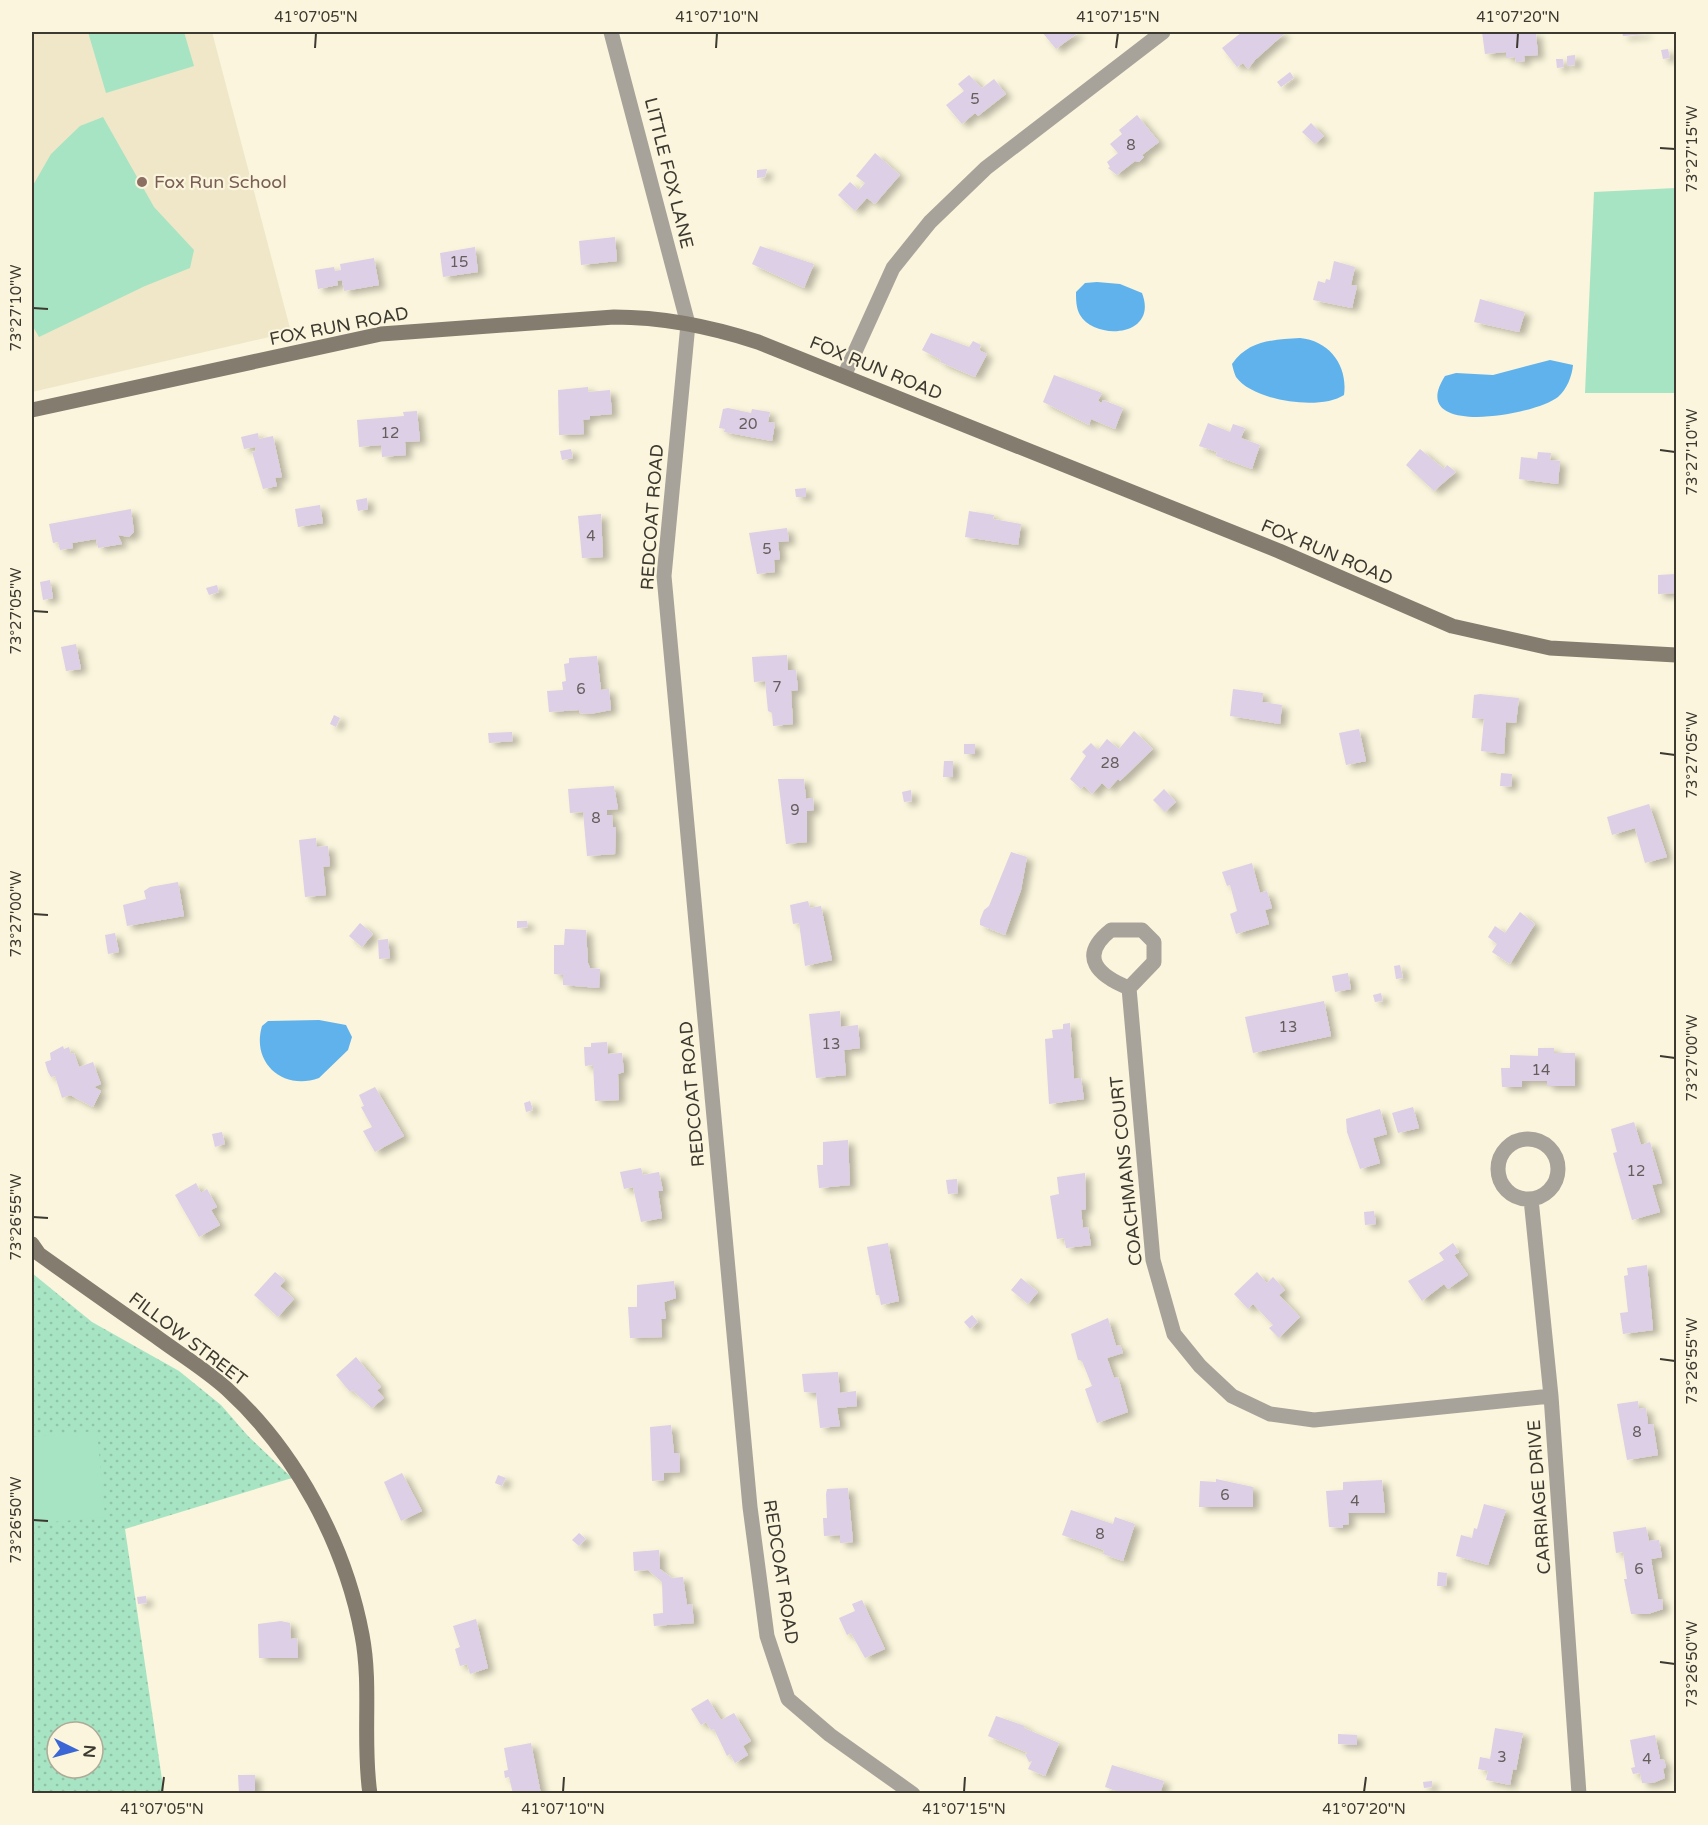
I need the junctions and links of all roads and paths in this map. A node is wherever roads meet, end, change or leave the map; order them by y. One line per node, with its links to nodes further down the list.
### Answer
1 (611, 32): 3 (street, LITTLE FOX LANE)
2 (1163, 32): 4 (street)
3 (688, 324): 4 (street, FOX RUN ROAD); 5 (street, FOX RUN ROAD); 12 (street, REDCOAT ROAD)
4 (844, 376): 6 (street, FOX RUN ROAD)
5 (32, 410)
6 (1677, 655)
7 (1129, 988): 10 (street, COACHMANS COURT)
8 (1531, 1199): 10 (street, CARRIAGE DRIVE)
9 (32, 1244): 11 (street, FILLOW STREET)
10 (1551, 1396): 13 (street, CARRIAGE DRIVE)
11 (370, 1794)
12 (914, 1794)
13 (1579, 1794)

